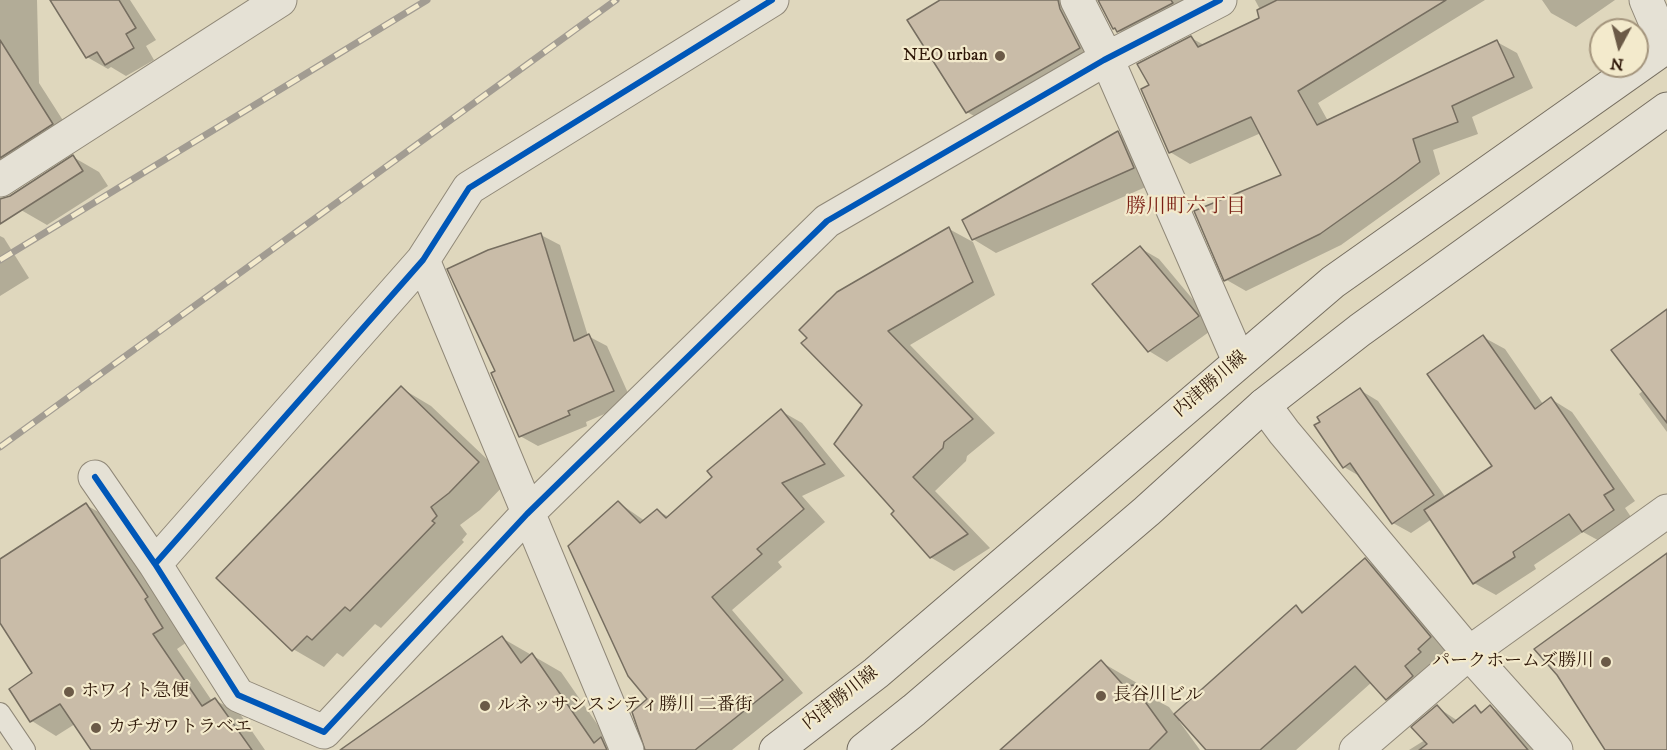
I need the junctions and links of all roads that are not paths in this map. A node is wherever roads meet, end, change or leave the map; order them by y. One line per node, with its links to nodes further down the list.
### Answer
1 (280, 0): 9 (street)
2 (772, 0): 10 (street)
3 (1077, 0): 7 (street)
4 (1220, 0): 7 (street)
5 (1646, 0): 6 (street)
6 (1666, 47): 11 (street, 内津勝川線)
7 (1107, 59): 11 (street); 15 (street)
8 (1667, 109): 12 (street)
9 (0, 180)
10 (423, 260): 15 (street); 16 (street)
11 (1239, 360): 21 (street, 内津勝川線)
12 (1264, 405): 17 (street); 22 (street)
13 (95, 477): 16 (street)
14 (1667, 511): 17 (street)
15 (527, 514): 16 (street); 20 (street)
16 (155, 564)
17 (1468, 653): 23 (street); 24 (street)
18 (0, 713): 19 (lane)
19 (25, 750)
20 (627, 750)
21 (776, 750)
22 (864, 750)
23 (1356, 750)
24 (1556, 750)

